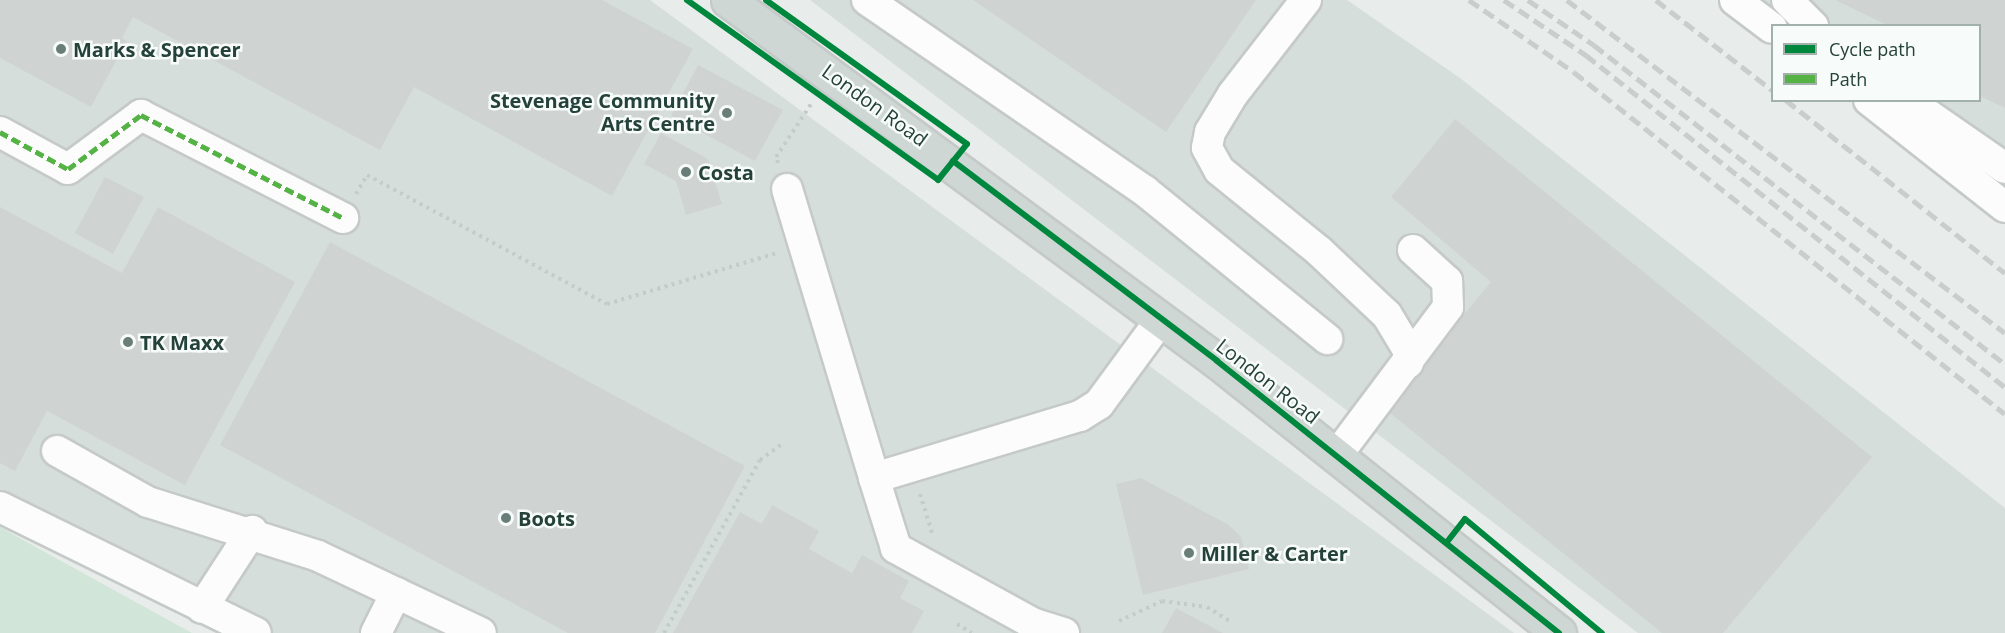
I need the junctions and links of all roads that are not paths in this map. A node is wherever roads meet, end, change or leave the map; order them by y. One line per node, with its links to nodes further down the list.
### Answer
1 (728, 0): 16 (main road, London Road)
2 (867, 0): 17 (street)
3 (1306, 0): 18 (street)
4 (1735, 0): 7 (street)
5 (1786, 0): 6 (street)
6 (1811, 24)
7 (1771, 27)
8 (1872, 102): 13 (street)
9 (1910, 102): 11 (street)
10 (0, 132): 14 (street)
11 (2005, 168)
12 (787, 189): 21 (street)
13 (2005, 207)
14 (343, 218)
15 (1413, 250): 18 (street)
16 (1160, 321): 20 (main road, London Road); 21 (street)
17 (1327, 339)
18 (1408, 363): 20 (street)
19 (57, 451): 23 (street)
20 (1337, 455): 30 (main road, London Road)
21 (874, 478): 29 (street)
22 (0, 507): 25 (street)
23 (252, 531): 24 (street); 25 (street)
24 (396, 593): 27 (street); 28 (street)
25 (202, 608): 26 (street)
26 (256, 633)
27 (376, 633)
28 (481, 633)
29 (1064, 633)
30 (1559, 633)

